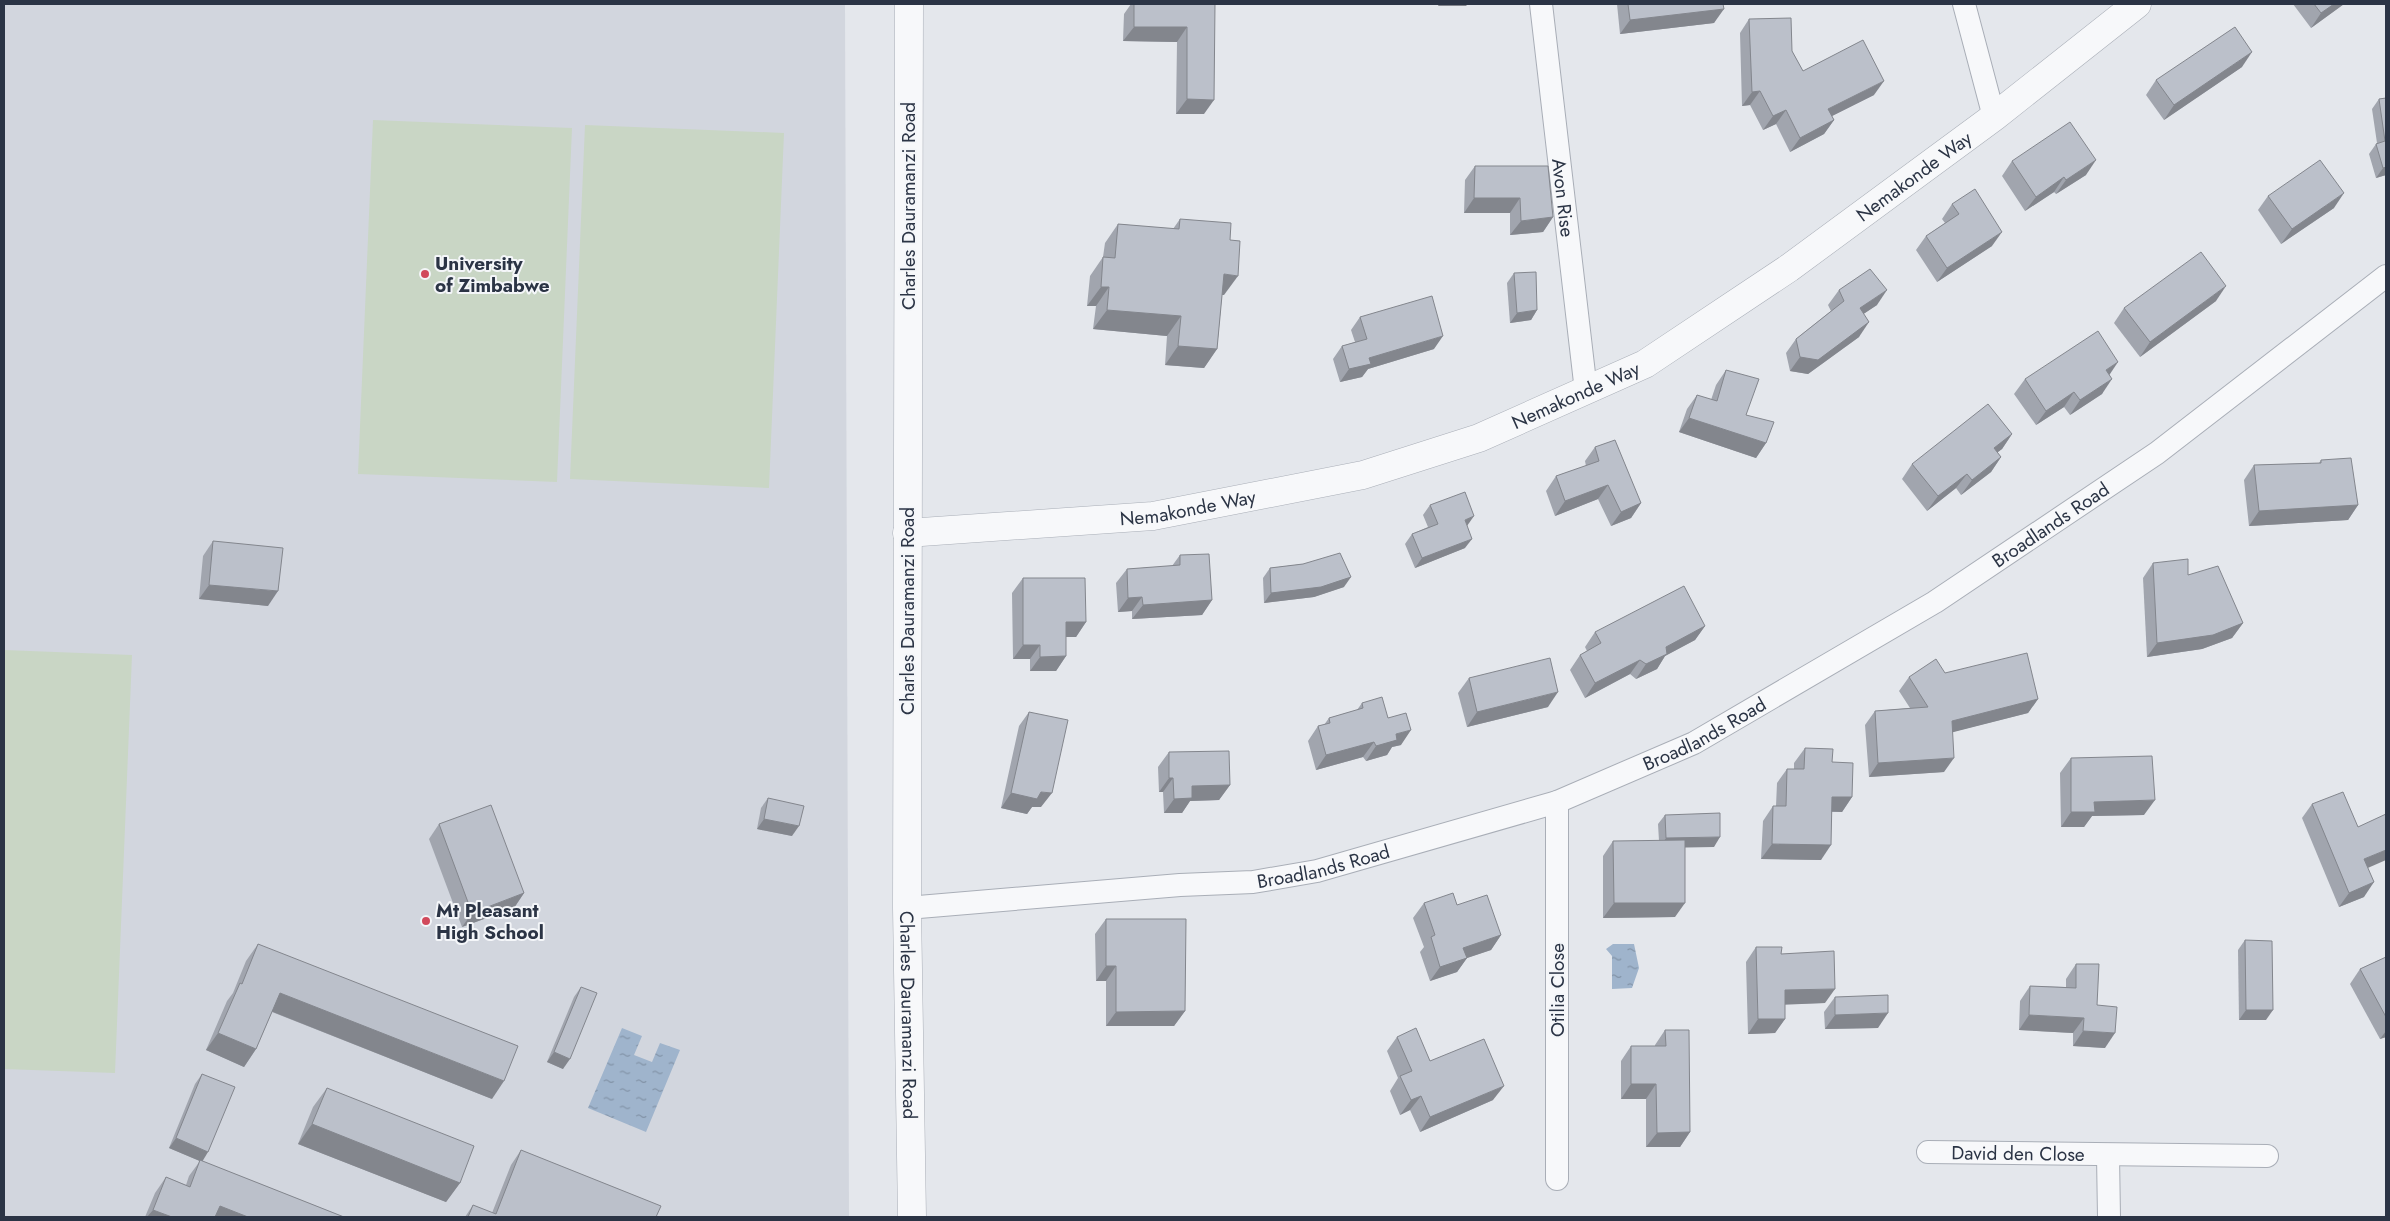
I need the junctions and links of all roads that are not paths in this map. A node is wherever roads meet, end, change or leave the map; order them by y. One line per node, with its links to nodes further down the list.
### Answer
1 (909, 4): 8 (street, Charles Dauramanzi Road)
2 (1540, 4): 7 (street, Avon Rise)
3 (1964, 4): 5 (street)
4 (2137, 4): 5 (street, Nemakonde Way)
5 (1994, 117): 7 (street, Nemakonde Way)
6 (2386, 276): 9 (street, Broadlands Road)
7 (1586, 391): 8 (street, Nemakonde Way)
8 (907, 533): 10 (street, Charles Dauramanzi Road)
9 (1557, 802): 10 (street, Broadlands Road); 14 (street, Otilia Close)
10 (907, 908): 15 (street, Charles Dauramanzi Road)
11 (1928, 1152): 12 (street, David den Close)
12 (2108, 1156): 13 (street, David den Close); 16 (street, David den Close)
13 (2267, 1156)
14 (1556, 1179)
15 (912, 1217)
16 (2109, 1217)

